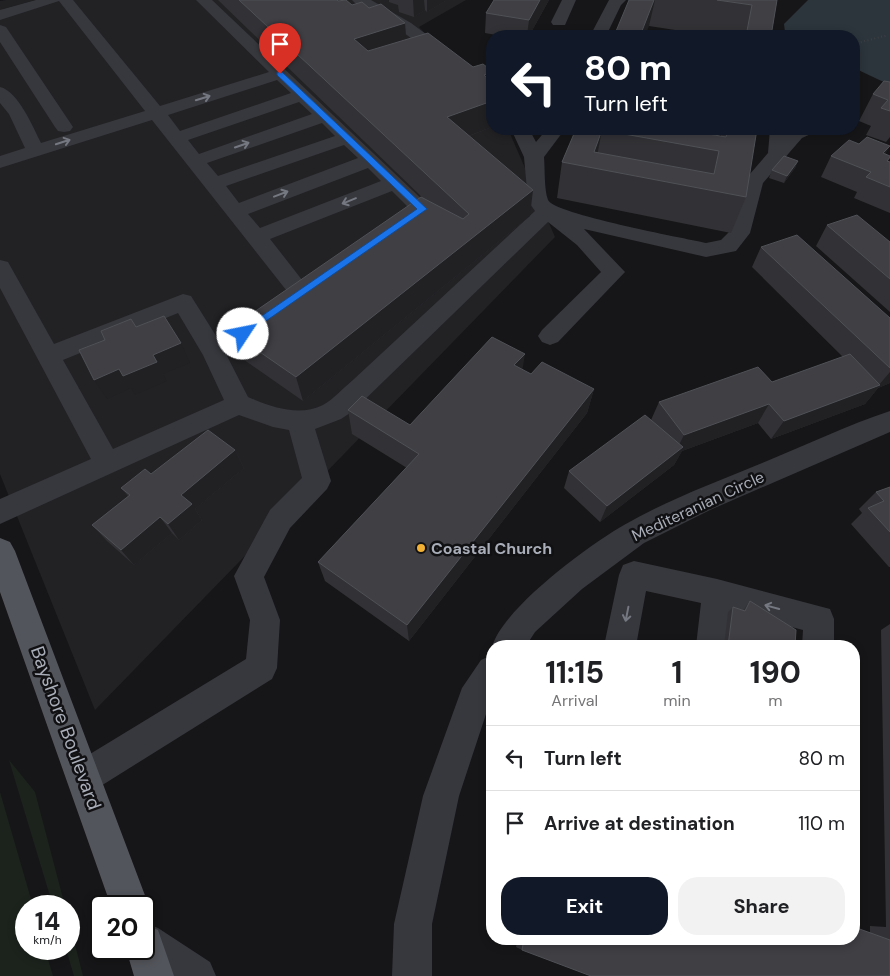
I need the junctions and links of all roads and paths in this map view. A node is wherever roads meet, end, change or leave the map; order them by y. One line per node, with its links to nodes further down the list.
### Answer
1 (52, 0): 7 (street)
2 (65, 0): 18 (street)
3 (203, 0): 13 (street)
4 (360, 0): 14 (street)
5 (569, 0): 8 (street)
6 (618, 0): 10 (street)
7 (0, 15)
8 (559, 22)
9 (0, 30): 17 (street)
10 (601, 30)
11 (888, 35): 12 (path)
12 (860, 42)
13 (274, 69): 16 (street); 18 (street)
14 (486, 87)
15 (0, 92): 21 (street)
16 (302, 94): 19 (street); 26 (street)
17 (48, 104): 20 (street); 21 (street)
18 (152, 107): 20 (street); 21 (street, one-way to 18); 26 (street)
19 (324, 116): 27 (street); 31 (street, one-way to 19)
20 (64, 127): 21 (street)
21 (19, 134): 32 (street)
22 (523, 135): 29 (street)
23 (551, 135): 29 (street)
24 (779, 135): 28 (street)
25 (794, 135): 28 (street)
26 (178, 138): 31 (street)
27 (347, 138): 30 (street); 34 (street)
28 (777, 154): 36 (street)
29 (534, 157): 36 (street)
30 (371, 160): 33 (street); 35 (street, one-way to 30)
31 (196, 161): 34 (street)
32 (0, 162)
33 (394, 183): 37 (street, one-way to 37); 38 (street)
34 (214, 184): 35 (street)
35 (236, 211): 37 (street)
36 (547, 211): 40 (street); 44 (street)
37 (256, 237): 41 (street)
38 (382, 238)
39 (0, 267): 42 (street)
40 (550, 336)
41 (214, 353): 42 (street); 43 (street)
42 (49, 356): 46 (street)
43 (239, 404): 44 (street); 46 (street)
44 (299, 420): 57 (street)
45 (890, 421): 49 (street, Mediteranian Circle)
46 (107, 464): 47 (street)
47 (0, 512)
48 (0, 550): 57 (main road, Bayshore Boulevard)
49 (596, 561): 50 (street); 52 (street, Mediteranian Circle)
50 (634, 575): 51 (street); 53 (street, one-way to 53)
51 (717, 593): 54 (street); 55 (street, one-way to 51)
52 (512, 640)
53 (621, 640)
54 (713, 640)
55 (818, 640)
56 (486, 681): 63 (street)
57 (84, 777): 58 (main road, Bayshore Boulevard)
58 (126, 895)
59 (155, 950): 62 (street)
60 (149, 960): 61 (main road)
61 (154, 976)
62 (196, 976)
63 (412, 976)

